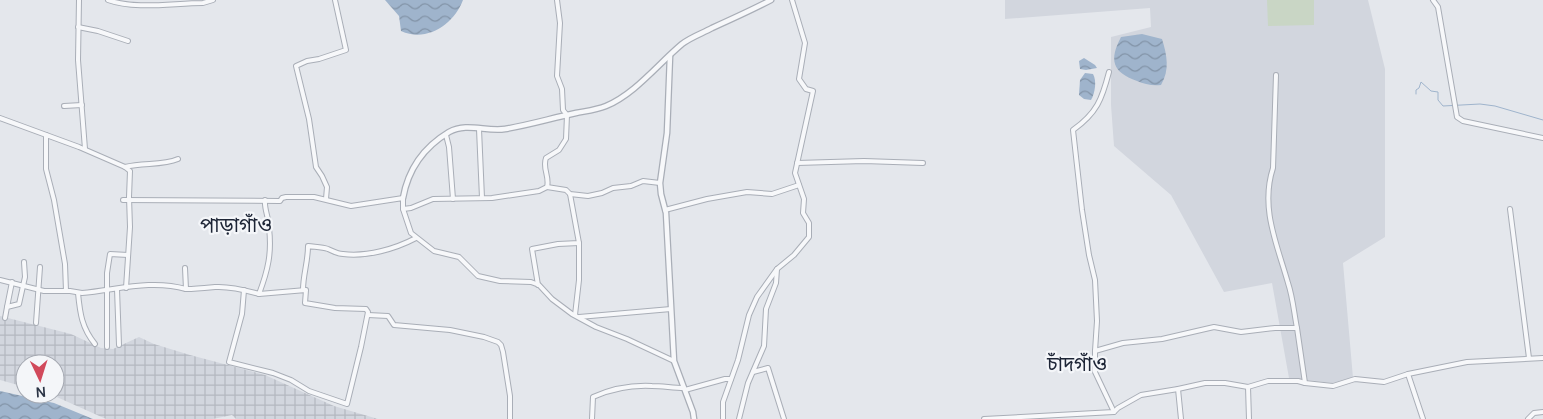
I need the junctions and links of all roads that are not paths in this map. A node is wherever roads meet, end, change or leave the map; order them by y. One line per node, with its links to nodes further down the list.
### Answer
1 (79, 0): 9 (street)
2 (108, 0): 3 (street)
3 (213, 0)
4 (335, 0): 34 (street)
5 (557, 0): 16 (street)
6 (792, 0): 24 (street)
7 (1433, 0): 21 (street)
8 (767, 1): 11 (street)
9 (78, 27): 10 (street); 14 (street)
10 (128, 40)
11 (670, 56): 16 (street); 27 (street)
12 (1109, 72): 72 (street)
13 (1276, 75): 68 (street)
14 (82, 105): 15 (street); 22 (street)
15 (64, 106)
16 (567, 115): 18 (street); 29 (street)
17 (0, 118): 19 (street)
18 (479, 129): 20 (street); 32 (street)
19 (46, 135): 22 (street); 58 (street)
20 (446, 135): 31 (street); 35 (street)
21 (1543, 138)
22 (85, 150): 26 (street)
23 (178, 159): 26 (street)
24 (797, 163): 25 (street); 28 (street)
25 (923, 163)
26 (125, 167): 33 (street)
27 (660, 183): 30 (street); 40 (street)
28 (799, 185): 40 (street); 47 (street)
29 (547, 187): 30 (street); 32 (street)
30 (570, 194): 42 (street)
31 (403, 198): 34 (street); 39 (street)
32 (482, 198): 35 (street)
33 (129, 199): 36 (street); 37 (street); 43 (street)
34 (326, 199): 37 (street)
35 (453, 199): 39 (street)
36 (123, 200)
37 (265, 200): 61 (street)
38 (1510, 208): 73 (street)
39 (403, 209): 41 (street)
40 (666, 210): 63 (street)
41 (416, 238): 51 (street); 57 (street)
42 (579, 243): 51 (street); 65 (street)
43 (128, 255): 52 (street); 59 (street)
44 (24, 262): 50 (street)
45 (40, 267): 53 (street)
46 (184, 268): 54 (street)
47 (778, 269): 76 (street); 78 (street)
48 (0, 280): 49 (street)
49 (12, 282): 50 (street); 62 (street)
50 (23, 284): 53 (street); 62 (street)
51 (538, 285): 65 (street)
52 (126, 288): 54 (street); 55 (street)
53 (38, 289): 58 (street); 67 (street)
54 (186, 289): 56 (street)
55 (117, 290): 59 (street); 70 (street)
56 (244, 290): 61 (street); 64 (street)
57 (303, 290): 61 (street); 64 (street)
58 (66, 291): 60 (street)
59 (108, 291): 60 (street); 71 (street)
60 (78, 293): 69 (street)
61 (260, 294)
62 (7, 306): 66 (street)
63 (671, 309): 65 (street); 75 (street)
64 (368, 315): 86 (street)
65 (576, 316): 75 (street)
66 (5, 318)
67 (36, 323)
68 (1297, 328): 72 (street); 79 (street)
69 (95, 344)
70 (119, 345)
71 (107, 347)
72 (1095, 351): 84 (street)
73 (1529, 358): 74 (street); 77 (street)
74 (1543, 358)
75 (674, 361): 81 (street)
76 (753, 372): 90 (street); 91 (street)
77 (1408, 374): 79 (street); 96 (street)
78 (731, 379): 81 (street); 89 (street)
79 (1305, 383): 80 (street)
80 (1248, 387): 82 (street); 95 (street)
81 (684, 389): 87 (street); 88 (street)
82 (1178, 389): 84 (street); 94 (street)
83 (1095, 412): 84 (street); 92 (street); 93 (street)
84 (1114, 412)
85 (1543, 412): 97 (street)
86 (510, 419)
87 (592, 419)
88 (694, 419)
89 (723, 419)
90 (739, 419)
91 (784, 419)
92 (984, 419)
93 (1096, 419)
94 (1181, 419)
95 (1249, 419)
96 (1423, 419)
97 (1528, 419)

